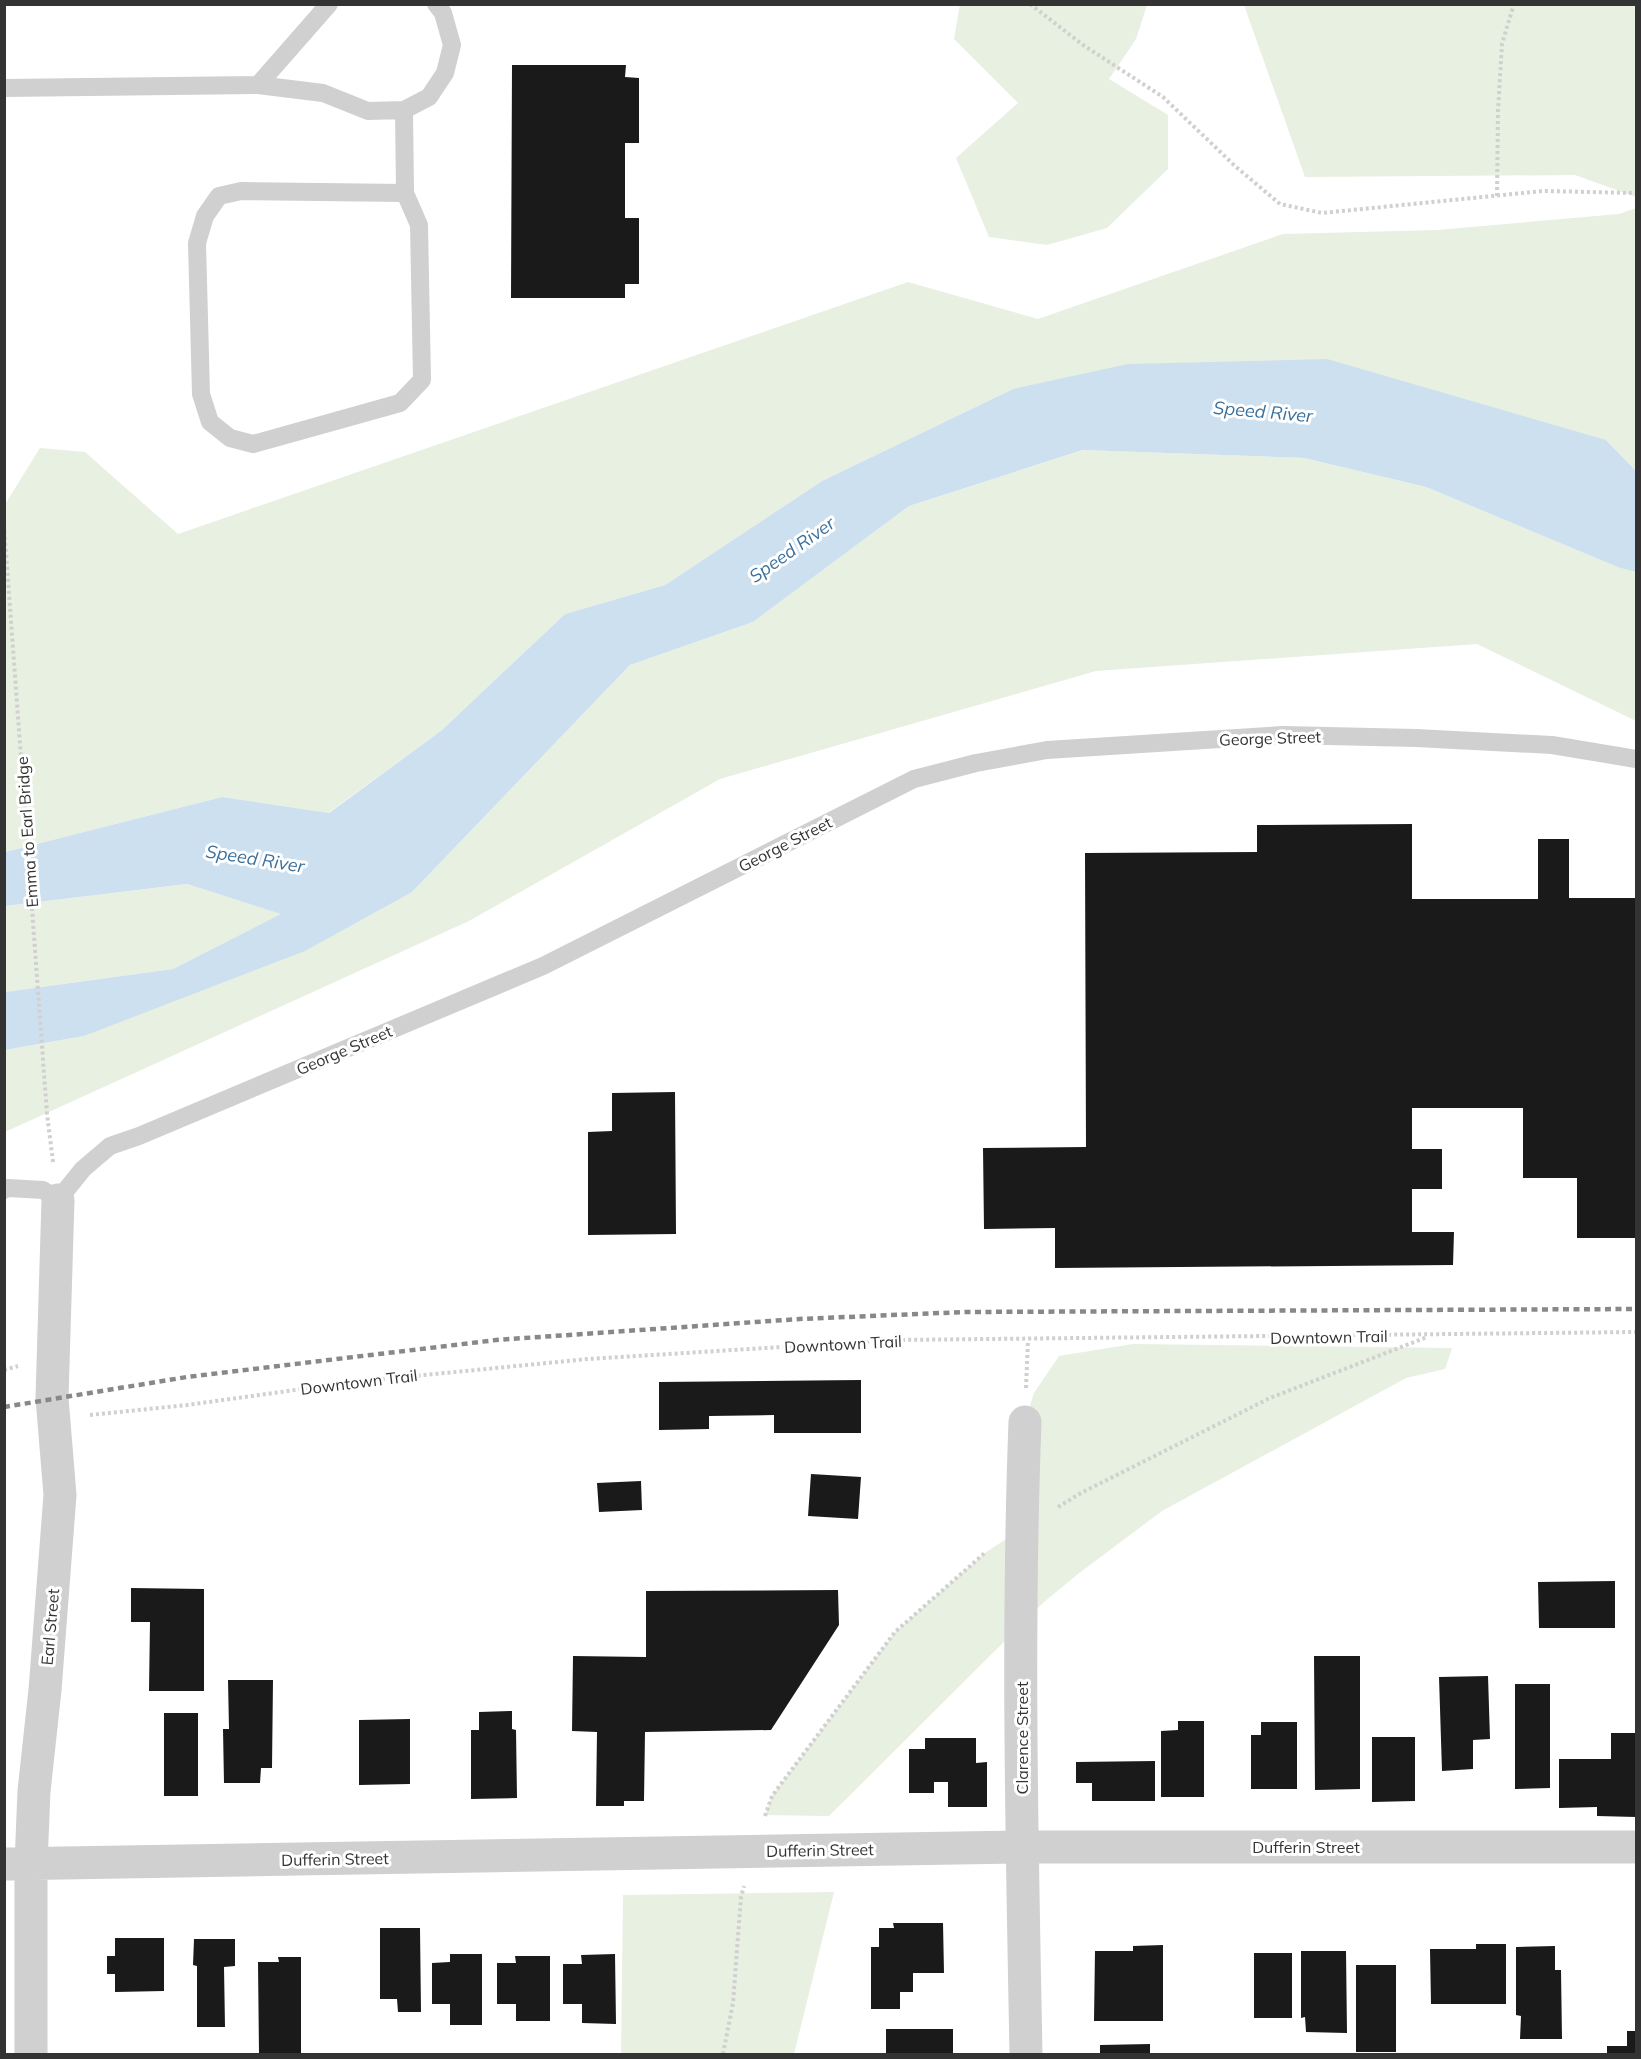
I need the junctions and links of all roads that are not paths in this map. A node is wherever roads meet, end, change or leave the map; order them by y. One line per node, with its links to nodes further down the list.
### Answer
1 (328, 4): 3 (lane)
2 (436, 4): 5 (lane)
3 (258, 85): 4 (lane); 5 (lane)
4 (4, 88)
5 (404, 110): 6 (lane)
6 (405, 193): 6 (lane)
7 (1636, 759): 9 (lane, George Street)
8 (4, 1190): 9 (lane)
9 (58, 1200): 13 (street, Earl Street)
10 (1025, 1422): 11 (street, Clarence Street)
11 (1022, 1847): 12 (street, Dufferin Street); 13 (street, Dufferin Street); 15 (street, Clarence Street)
12 (1636, 1847)
13 (18, 1864): 14 (street, Earl Street)
14 (31, 2055)
15 (1026, 2055)

